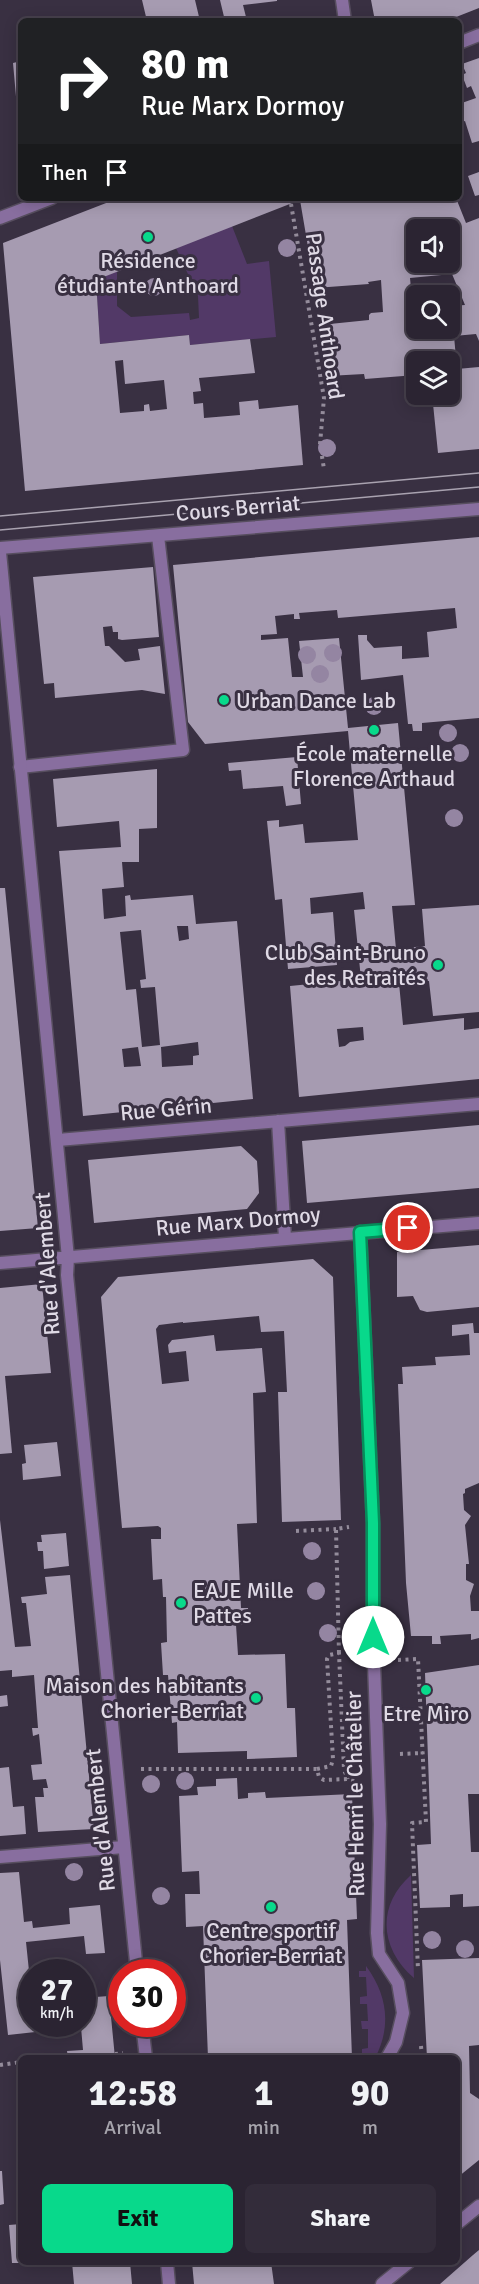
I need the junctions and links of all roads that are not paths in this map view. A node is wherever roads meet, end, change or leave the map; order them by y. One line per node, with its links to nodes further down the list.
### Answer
1 (342, 0): 2 (street)
2 (345, 18)
3 (479, 35): 4 (street)
4 (462, 42)
5 (44, 201): 6 (street)
6 (0, 218)
7 (479, 509): 8 (street, Cours Berriat)
8 (158, 536): 9 (street, Cours Berriat); 10 (street)
9 (0, 550): 10 (street, Rue d'Alembert)
10 (20, 767): 13 (street, Rue d'Alembert)
11 (479, 1104): 12 (street, Rue Gérin)
12 (278, 1121): 13 (street, Rue Gérin); 16 (street)
13 (58, 1140): 17 (street, Rue d'Alembert)
14 (479, 1222): 15 (street, Rue Marx Dormoy)
15 (360, 1232): 16 (street, Rue Marx Dormoy); 24 (street, Rue Henri le Châtelier)
16 (285, 1238): 17 (street, Rue Marx Dormoy)
17 (68, 1258): 18 (street, Rue Marx Dormoy); 19 (street, Rue d'Alembert)
18 (0, 1263)
19 (124, 1847): 20 (street); 21 (street, Rue d'Alembert)
20 (0, 1857)
21 (136, 1959)
22 (144, 2037): 23 (street)
23 (146, 2055)
24 (389, 2055)
25 (479, 2206): 26 (street)
26 (460, 2221)
27 (167, 2265): 29 (street)
28 (405, 2265): 30 (street)
29 (169, 2284)
30 (382, 2284)

